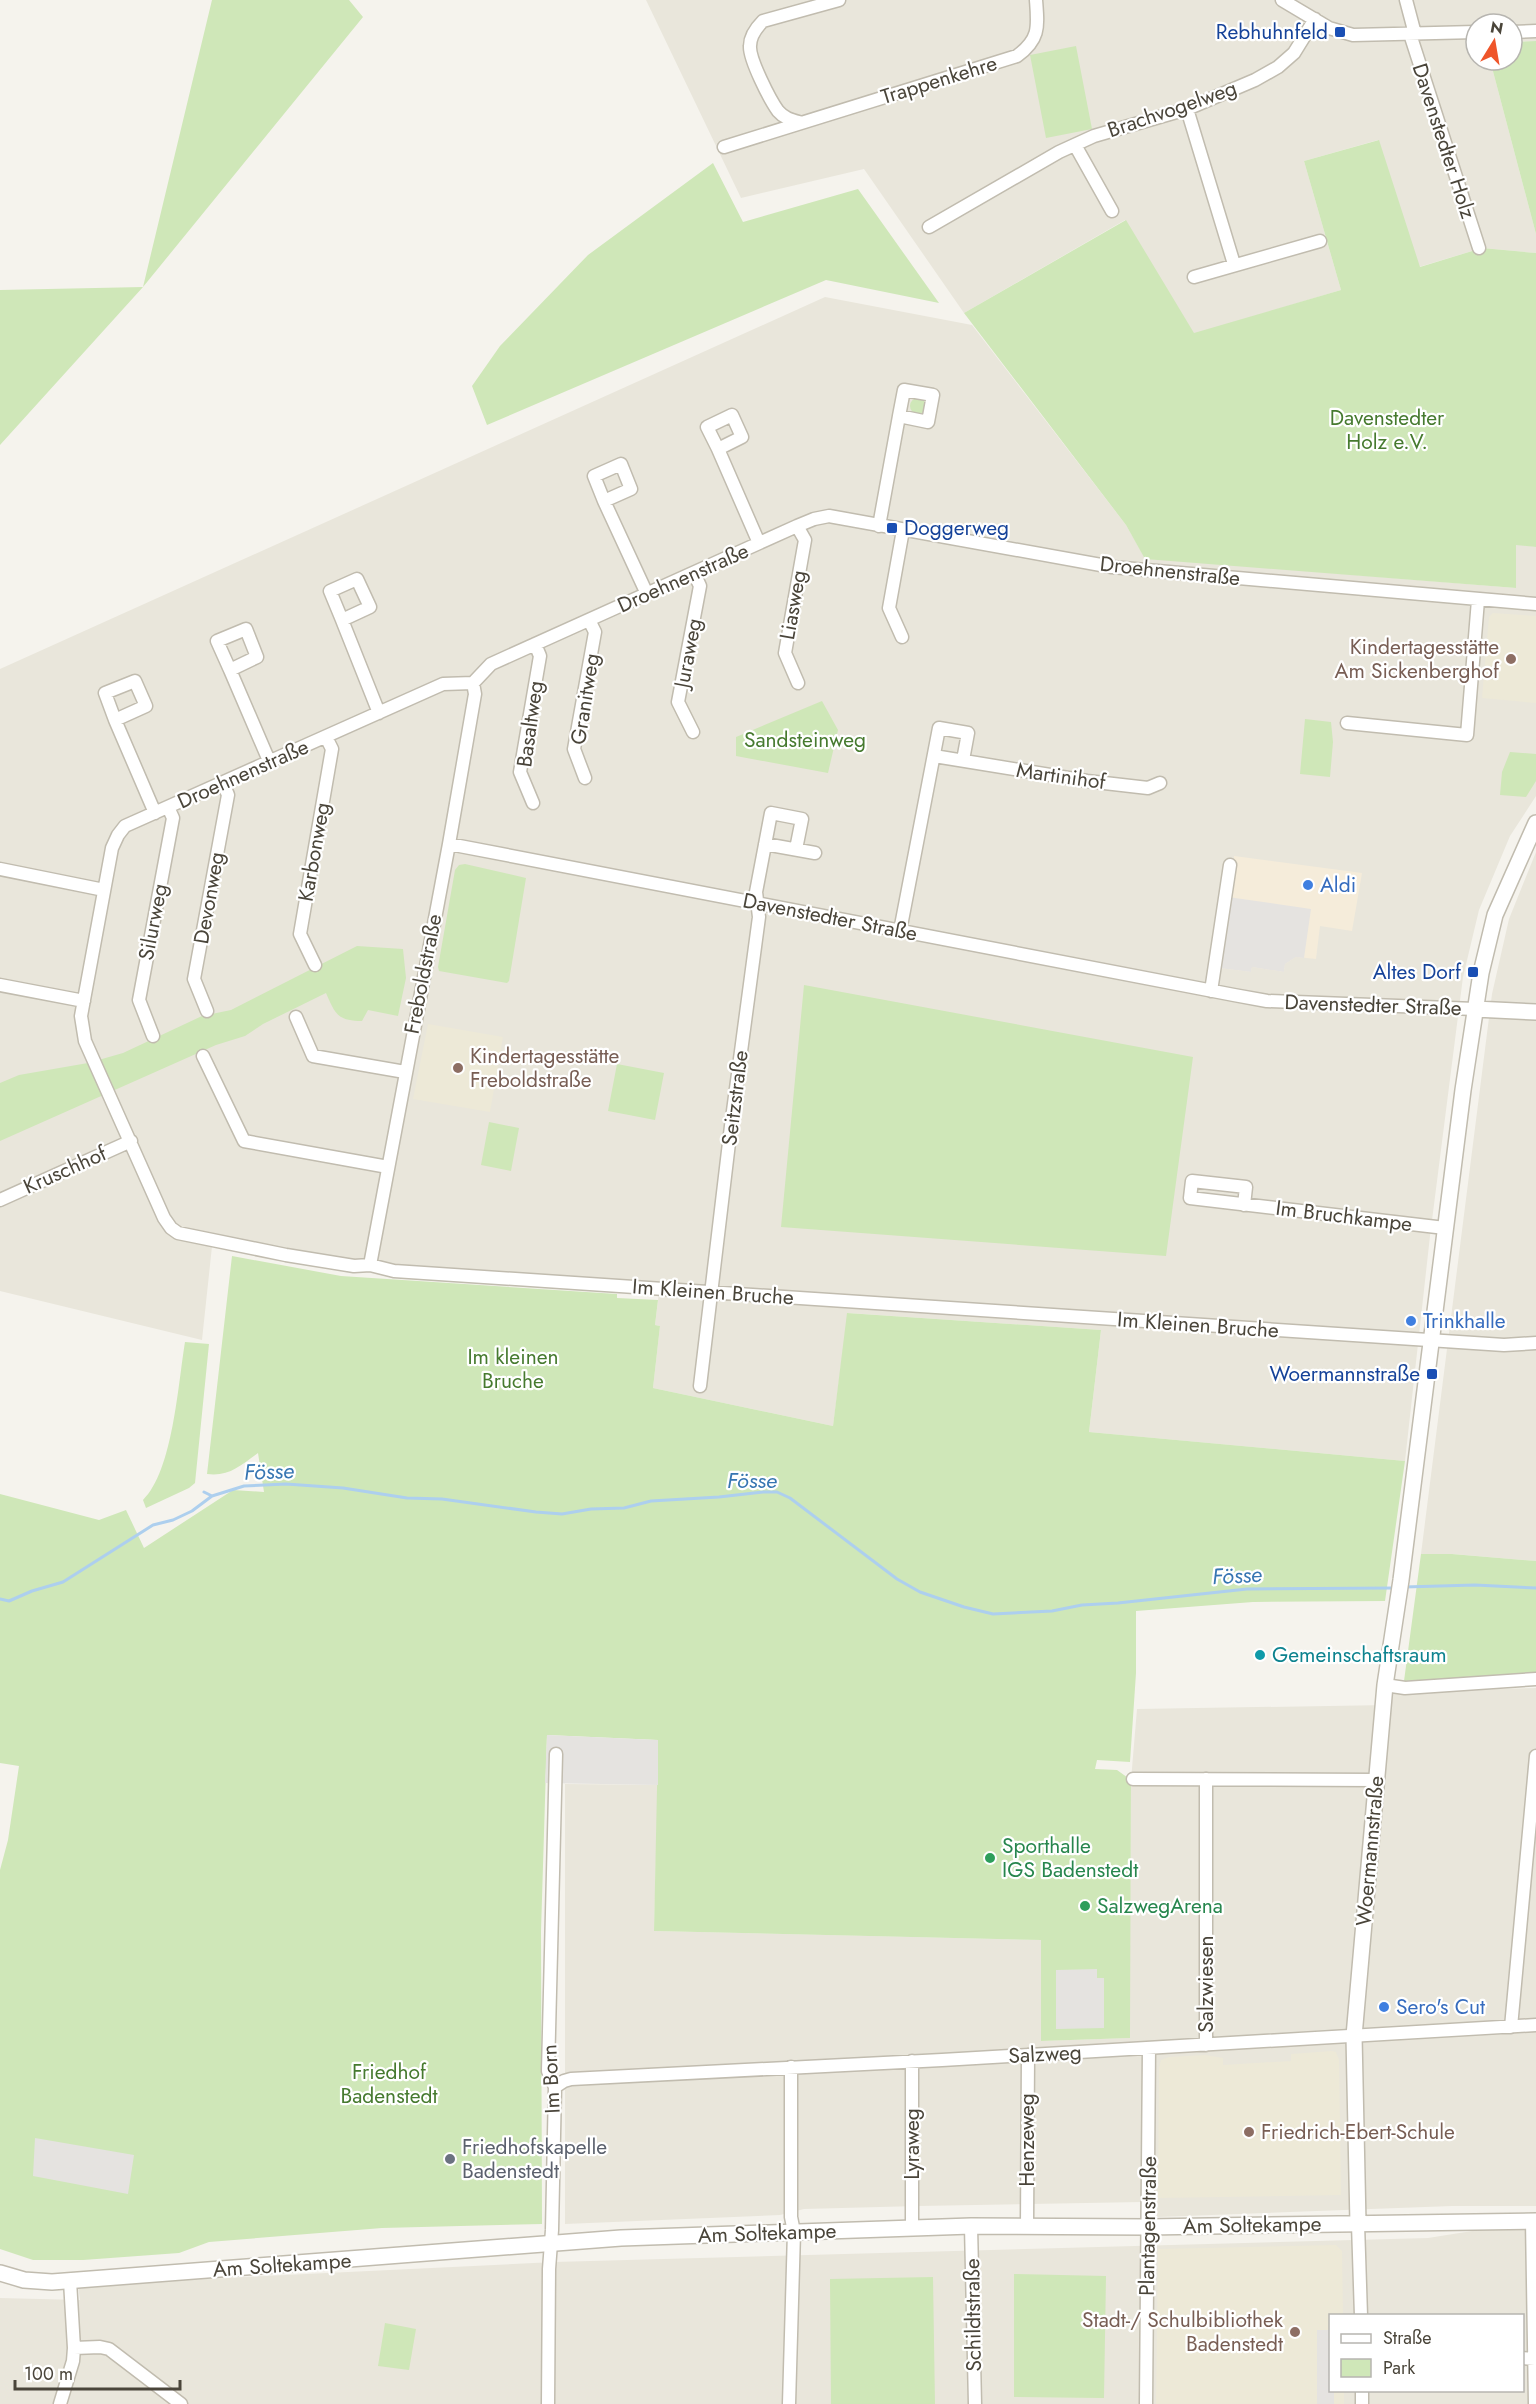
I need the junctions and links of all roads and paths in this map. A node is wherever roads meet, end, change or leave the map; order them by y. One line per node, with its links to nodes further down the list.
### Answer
1 (838, 0): 9 (street)
2 (1036, 0): 9 (street, Trappenkehre)
3 (1282, 0): 5 (street, Davenstedter Holz)
4 (1406, 0): 7 (street)
5 (1315, 19): 7 (street, Davenstedter Holz); 8 (street, Brachvogelweg)
6 (1464, 33): 7 (street, Davenstedter Holz)
7 (1412, 34): 15 (street, Davenstedter Holz)
8 (1187, 109): 10 (street, Brachvogelweg); 16 (street)
9 (799, 122): 11 (street, Trappenkehre)
10 (1075, 146): 12 (street); 13 (street, Brachvogelweg)
11 (724, 147)
12 (1112, 211)
13 (929, 227)
14 (1320, 241): 16 (street)
15 (1479, 248)
16 (1234, 264): 17 (street)
17 (1194, 277)
18 (899, 416): 22 (street)
19 (718, 449): 24 (street)
20 (604, 501): 26 (street)
21 (798, 526): 22 (street, Droehnenstraße); 24 (street, Droehnenstraße); 35 (street, Liasweg)
22 (879, 526): 23 (street, Droehnenstraße)
23 (903, 530): 27 (street, Droehnenstraße); 31 (street)
24 (759, 543): 25 (street, Droehnenstraße)
25 (694, 573): 26 (street, Droehnenstraße); 39 (street, Juraweg)
26 (647, 594): 30 (street, Droehnenstraße)
27 (1478, 600): 28 (street, Droehnenstraße); 38 (street)
28 (1536, 604)
29 (342, 620): 36 (street)
30 (589, 620): 32 (street, Droehnenstraße); 44 (street, Granitweg)
31 (902, 637)
32 (535, 644): 34 (street, Droehnenstraße); 47 (street, Basaltweg)
33 (230, 670): 43 (street)
34 (473, 683): 36 (street, Droehnenstraße); 51 (street, Freboldstraße)
35 (798, 683)
36 (379, 712): 40 (street, Droehnenstraße)
37 (115, 720): 49 (street)
38 (1347, 723)
39 (693, 732)
40 (326, 736): 43 (street, Droehnenstraße); 60 (street, Karbonweg)
41 (934, 756): 42 (street, Martinihof); 42 (street); 59 (street)
42 (963, 760): 46 (street, Martinihof)
43 (270, 763): 45 (street, Droehnenstraße)
44 (585, 778)
45 (223, 783): 48 (street, Droehnenstraße); 65 (street, Devonweg)
46 (1160, 783)
47 (533, 802)
48 (168, 807): 49 (street, Droehnenstraße); 68 (street, Silurweg)
49 (154, 813): 57 (street, Droehnenstraße)
50 (1536, 823): 64 (street, Woermannstraße)
51 (449, 844): 58 (street, Davenstedter Straße); 71 (street, Freboldstraße)
52 (765, 844): 53 (street); 53 (street); 58 (street)
53 (796, 849): 54 (street)
54 (815, 853)
55 (1230, 865): 62 (street)
56 (0, 869): 57 (street)
57 (104, 890): 63 (street, Droehnenstraße)
58 (757, 903): 59 (street, Davenstedter Straße); 78 (street, Seitzstraße)
59 (900, 931): 62 (street, Davenstedter Straße)
60 (315, 965)
61 (0, 985): 63 (street)
62 (1211, 991): 64 (street, Davenstedter Straße)
63 (84, 1001): 70 (street, Droehnenstraße)
64 (1476, 1002): 66 (street, Davenstedter Straße); 76 (street, Woermannstraße)
65 (207, 1011)
66 (1536, 1012)
67 (296, 1017): 71 (street)
68 (153, 1036)
69 (203, 1056): 73 (street)
70 (100, 1072): 72 (street, Im Kleinen Bruche)
71 (405, 1072): 73 (street, Freboldstraße)
72 (131, 1141): 74 (street, Kruschhof); 77 (street, Im Kleinen Bruche)
73 (388, 1167): 77 (street, Freboldstraße)
74 (0, 1200)
75 (1244, 1204): 76 (street, Im Bruchkampe)
76 (1445, 1228): 79 (street, Woermannstraße)
77 (369, 1265): 78 (street, Im Kleinen Bruche)
78 (711, 1292): 79 (street, Im Kleinen Bruche); 81 (street, Seitzstraße)
79 (1431, 1340): 80 (street, Im Kleinen Bruche); 83 (street, Woermannstraße)
80 (1536, 1343)
81 (700, 1386)
82 (1536, 1679): 83 (street)
83 (1385, 1685): 88 (street, Woermannstraße)
84 (556, 1754): 97 (street, Im Born)
85 (1536, 1756): 90 (street)
86 (1133, 1779): 87 (street)
87 (1206, 1779): 88 (street); 92 (street, Salzwiesen)
88 (1376, 1780): 91 (street, Woermannstraße)
89 (1536, 2025): 90 (street, Salzweg)
90 (1511, 2027): 91 (street, Salzweg)
91 (1354, 2036): 92 (street, Salzweg); 99 (street, Woermannstraße)
92 (1206, 2045): 93 (street, Salzweg)
93 (1149, 2048): 94 (street, Salzweg); 102 (street, Plantagenstraße)
94 (1028, 2055): 95 (street, Salzweg); 101 (street, Henzeweg)
95 (912, 2061): 96 (street, Salzweg); 103 (street, Lyraweg)
96 (791, 2067): 97 (street, Salzweg); 104 (street)
97 (555, 2087): 105 (street, Im Born)
98 (1534, 2221): 99 (street, Am Soltekampe); 110 (street)
99 (1358, 2224): 102 (street, Am Soltekampe); 108 (street, Woermannstraße)
100 (971, 2226): 101 (street, Am Soltekampe); 103 (street, Am Soltekampe); 115 (street, Schildtstraße)
101 (1027, 2226): 102 (street, Am Soltekampe)
102 (1147, 2227): 116 (street, Plantagenstraße)
103 (912, 2228): 104 (street, Am Soltekampe)
104 (794, 2232): 105 (street, Am Soltekampe); 114 (street)
105 (552, 2244): 107 (street, Am Soltekampe); 113 (street, Im Born)
106 (0, 2273): 107 (street, Am Soltekampe)
107 (70, 2281): 109 (street)
108 (1361, 2314)
109 (74, 2348): 111 (street); 112 (street)
110 (1535, 2359): 117 (street)
111 (60, 2404)
112 (181, 2404)
113 (548, 2404)
114 (789, 2404)
115 (975, 2404)
116 (1146, 2404)
117 (1535, 2404)

